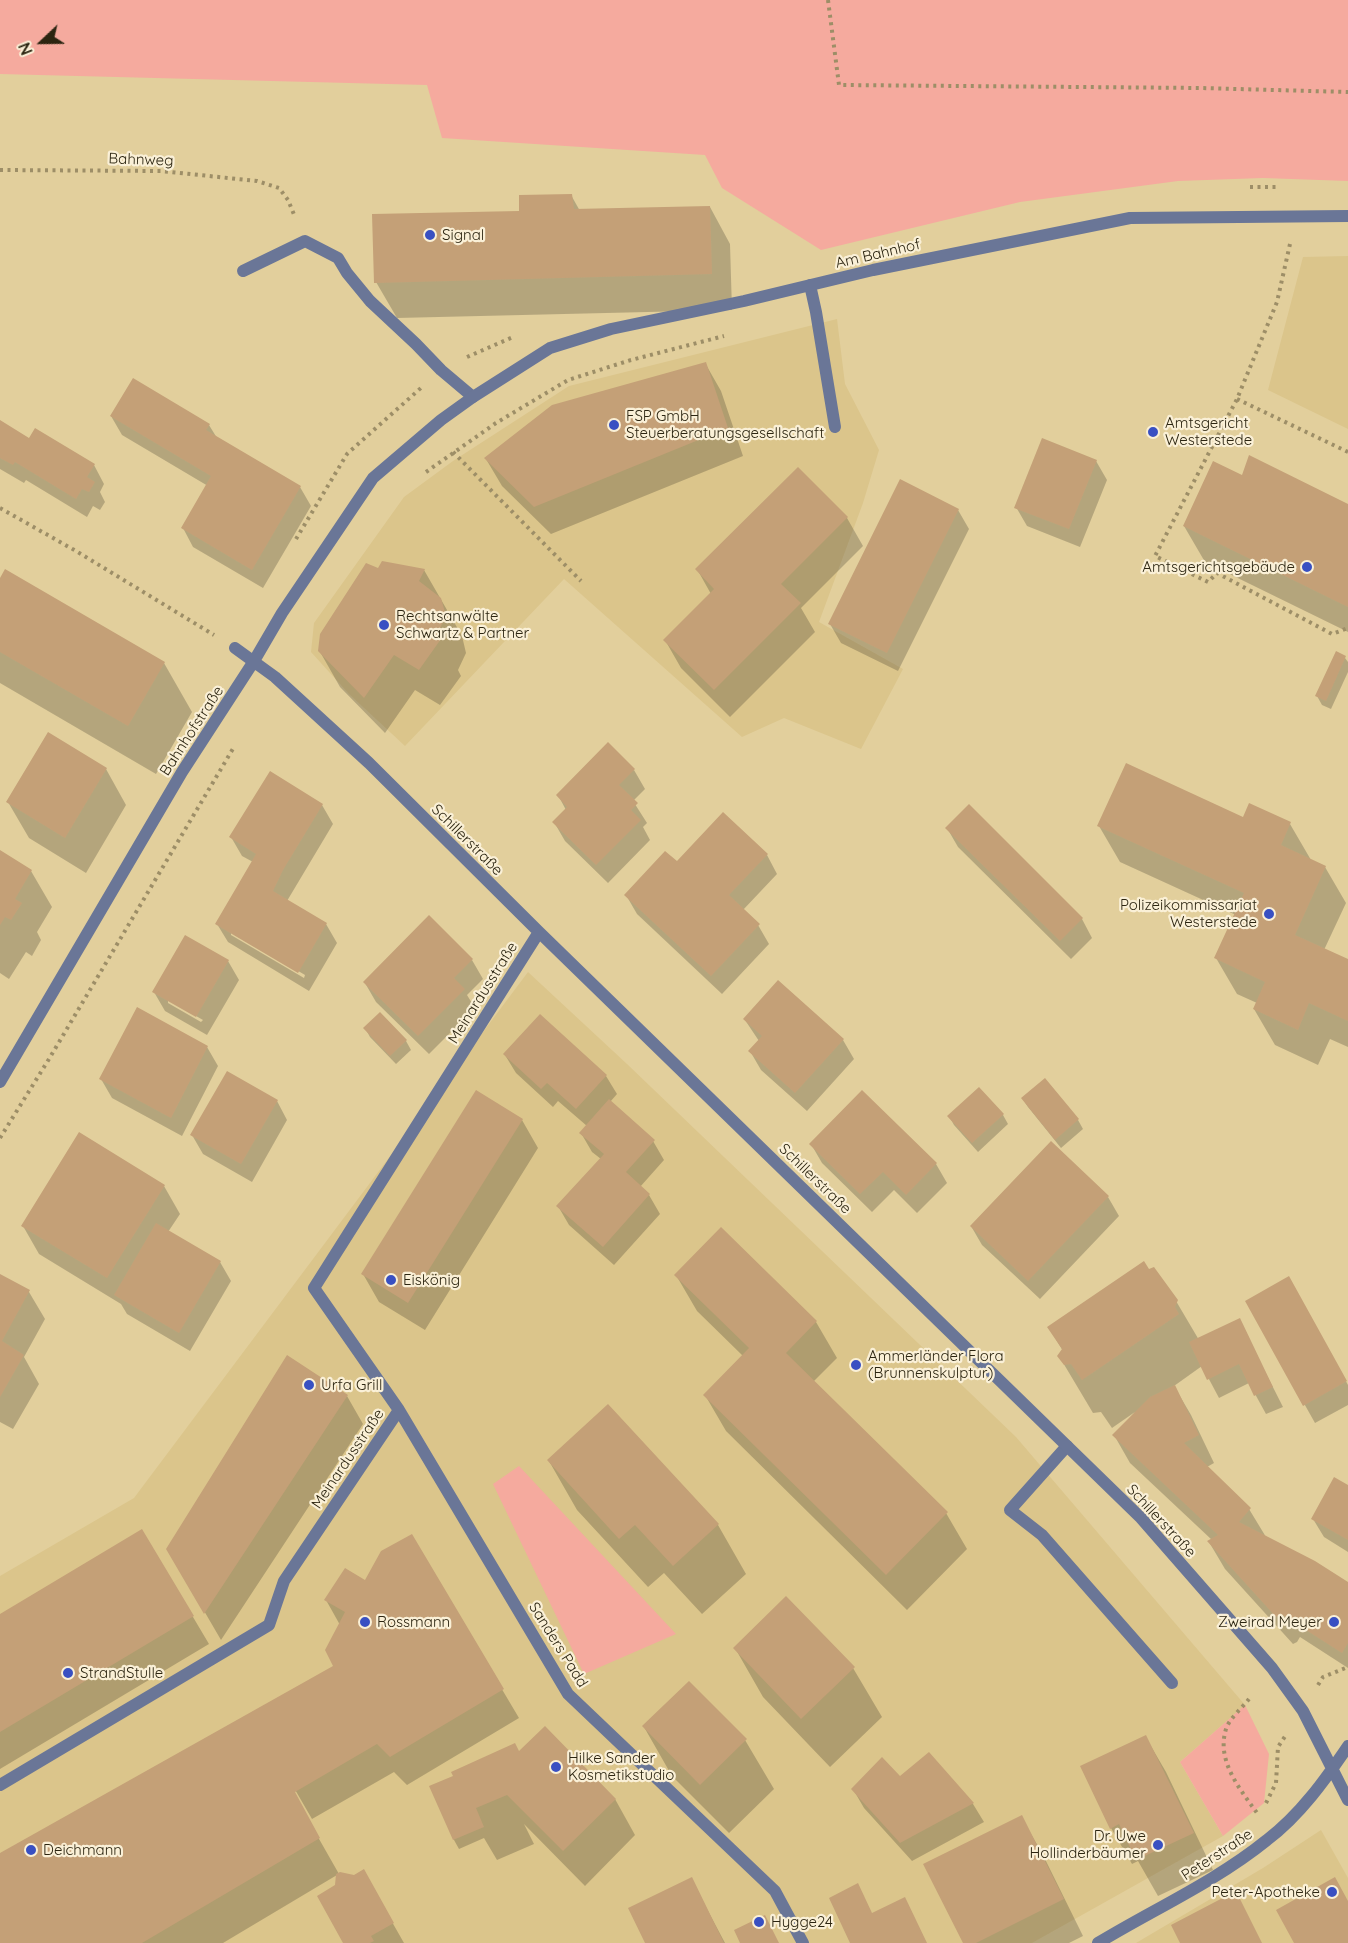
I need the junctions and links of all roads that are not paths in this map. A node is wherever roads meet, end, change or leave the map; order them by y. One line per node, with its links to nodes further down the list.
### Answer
1 (1348, 216): 3 (street, Am Bahnhof)
2 (243, 272): 4 (street)
3 (810, 285): 4 (street, Am Bahnhof); 6 (street)
4 (473, 397): 5 (street, Am Bahnhof)
5 (441, 420): 8 (street, Bahnhofstraße)
6 (836, 427)
7 (236, 648): 8 (street, Schillerstraße)
8 (254, 661): 9 (street, Schillerstraße); 10 (street, Bahnhofstraße)
9 (539, 932): 11 (street, Meinardusstraße); 12 (street, Schillerstraße)
10 (0, 1082)
11 (399, 1410): 16 (street, Meinardusstraße); 18 (street, Sanders Padd)
12 (1067, 1446): 13 (street); 15 (street, Schillerstraße)
13 (1172, 1683)
14 (1348, 1746): 15 (street, Peterstraße)
15 (1333, 1768): 17 (street, Schillerstraße); 19 (street, Peterstraße)
16 (0, 1785)
17 (1348, 1800)
18 (802, 1943)
19 (1098, 1943)

